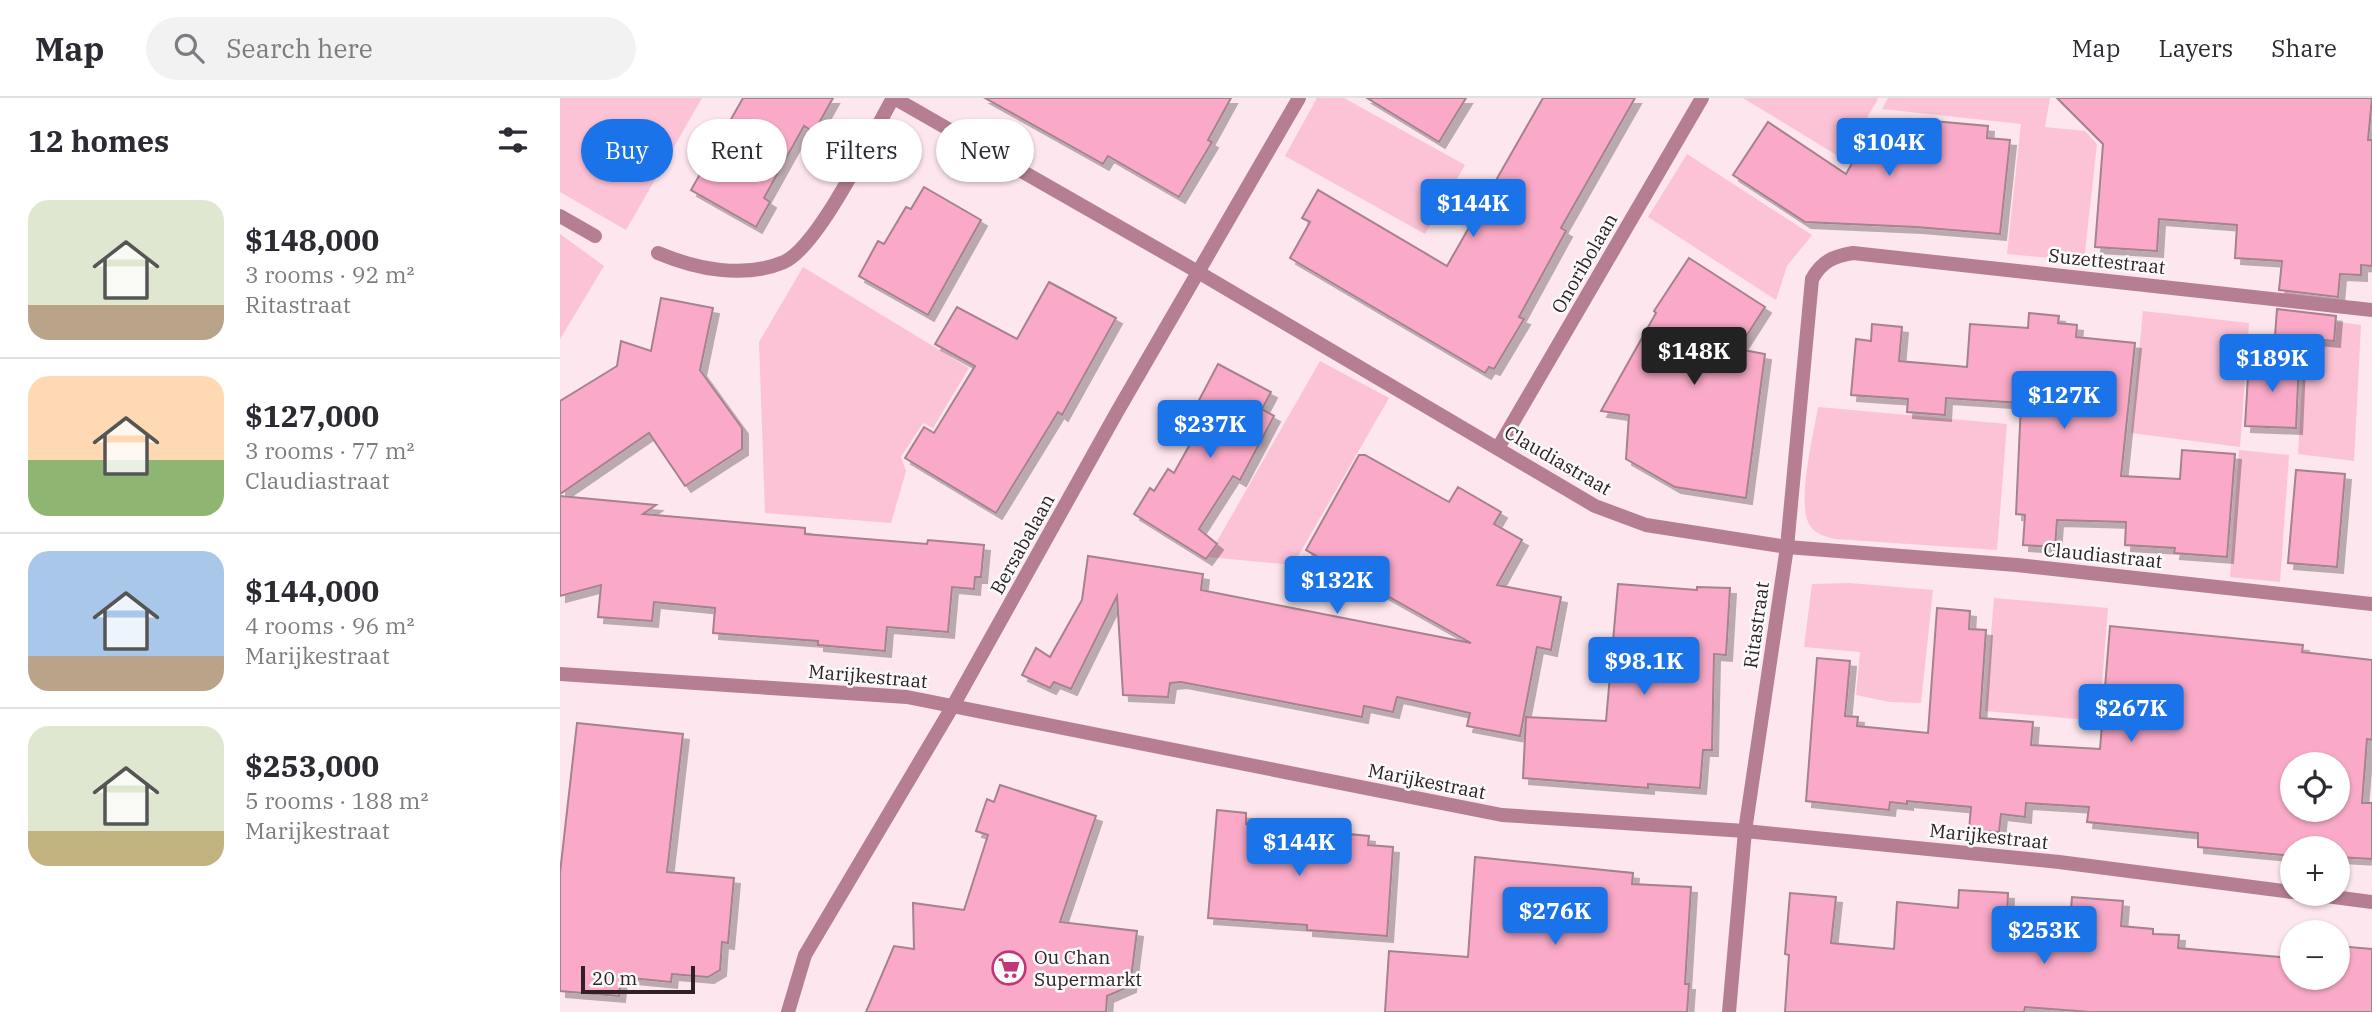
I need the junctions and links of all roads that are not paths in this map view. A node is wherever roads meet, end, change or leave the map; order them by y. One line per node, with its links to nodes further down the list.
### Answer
1 (894, 98): 6 (street); 8 (street, Claudiastraat)
2 (1299, 98): 8 (street, Bersabalaan)
3 (1702, 98): 10 (street, Onoribolaan)
4 (560, 216): 5 (street)
5 (595, 236)
6 (659, 253)
7 (1837, 255): 9 (street, Suzettestraat); 11 (street, Ritastraat)
8 (1198, 272): 10 (street, Claudiastraat); 14 (street, Bersabalaan)
9 (2372, 310)
10 (1499, 448): 11 (street, Claudiastraat)
11 (1787, 547): 12 (street, Claudiastraat); 15 (street, Ritastraat)
12 (2372, 604)
13 (560, 674): 14 (street, Marijkestraat)
14 (954, 704): 15 (street, Marijkestraat); 19 (street, Bersabalaan)
15 (1745, 831): 16 (street, Marijkestraat); 20 (street, Ritastraat)
16 (2280, 890)
17 (2350, 899): 18 (street)
18 (2372, 902)
19 (788, 1012)
20 (1729, 1012)

